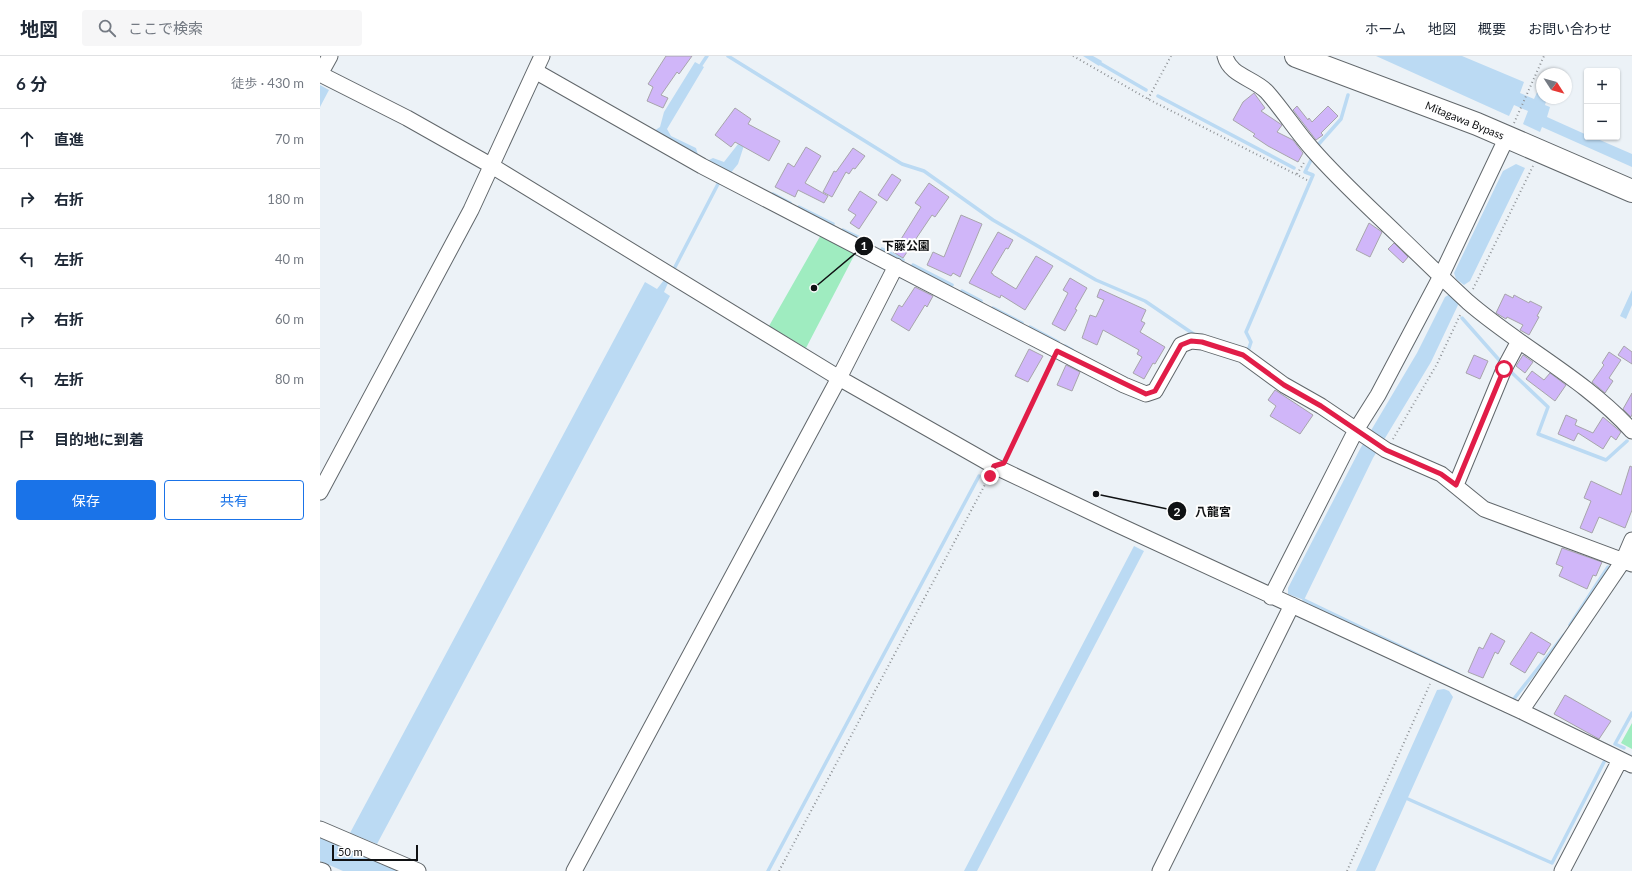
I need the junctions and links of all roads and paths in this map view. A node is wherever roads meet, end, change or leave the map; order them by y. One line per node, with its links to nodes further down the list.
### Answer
1 (330, 56): 10 (street)
2 (542, 56): 9 (street)
3 (1073, 56): 11 (path)
4 (1171, 56): 11 (path)
5 (1225, 56): 18 (street)
6 (1296, 56): 8 (highway, Mitagawa Bypass)
7 (1544, 56): 12 (path)
8 (1329, 61): 13 (highway, Mitagawa Bypass)
9 (535, 71): 14 (street); 17 (street)
10 (320, 74): 14 (street)
11 (1148, 99): 15 (path)
12 (1521, 110)
13 (1507, 137): 16 (highway, Mitagawa Bypass); 18 (street)
14 (492, 166): 21 (street); 26 (street)
15 (1307, 180)
16 (1632, 191)
17 (896, 266): 20 (street); 21 (street)
18 (1441, 276): 19 (street); 23 (street)
19 (1520, 341): 22 (street); 25 (street)
20 (1057, 351): 23 (street); 24 (path)
21 (839, 378): 24 (street); 38 (street)
22 (1632, 431)
23 (1360, 433): 25 (street); 29 (street)
24 (994, 466): 29 (street); 39 (path)
25 (1456, 485): 28 (street)
26 (320, 492)
27 (1632, 540): 28 (street)
28 (1627, 562): 32 (street)
29 (1271, 597): 30 (street)
30 (1292, 605): 31 (street); 40 (street)
31 (1435, 672): 32 (street); 41 (path)
32 (1521, 711): 33 (street)
33 (1626, 762): 42 (street)
34 (320, 829): 37 (street)
35 (320, 870): 36 (street)
36 (323, 871)
37 (418, 871)
38 (574, 871)
39 (779, 871)
40 (1160, 871)
41 (1347, 871)
42 (1562, 871)

